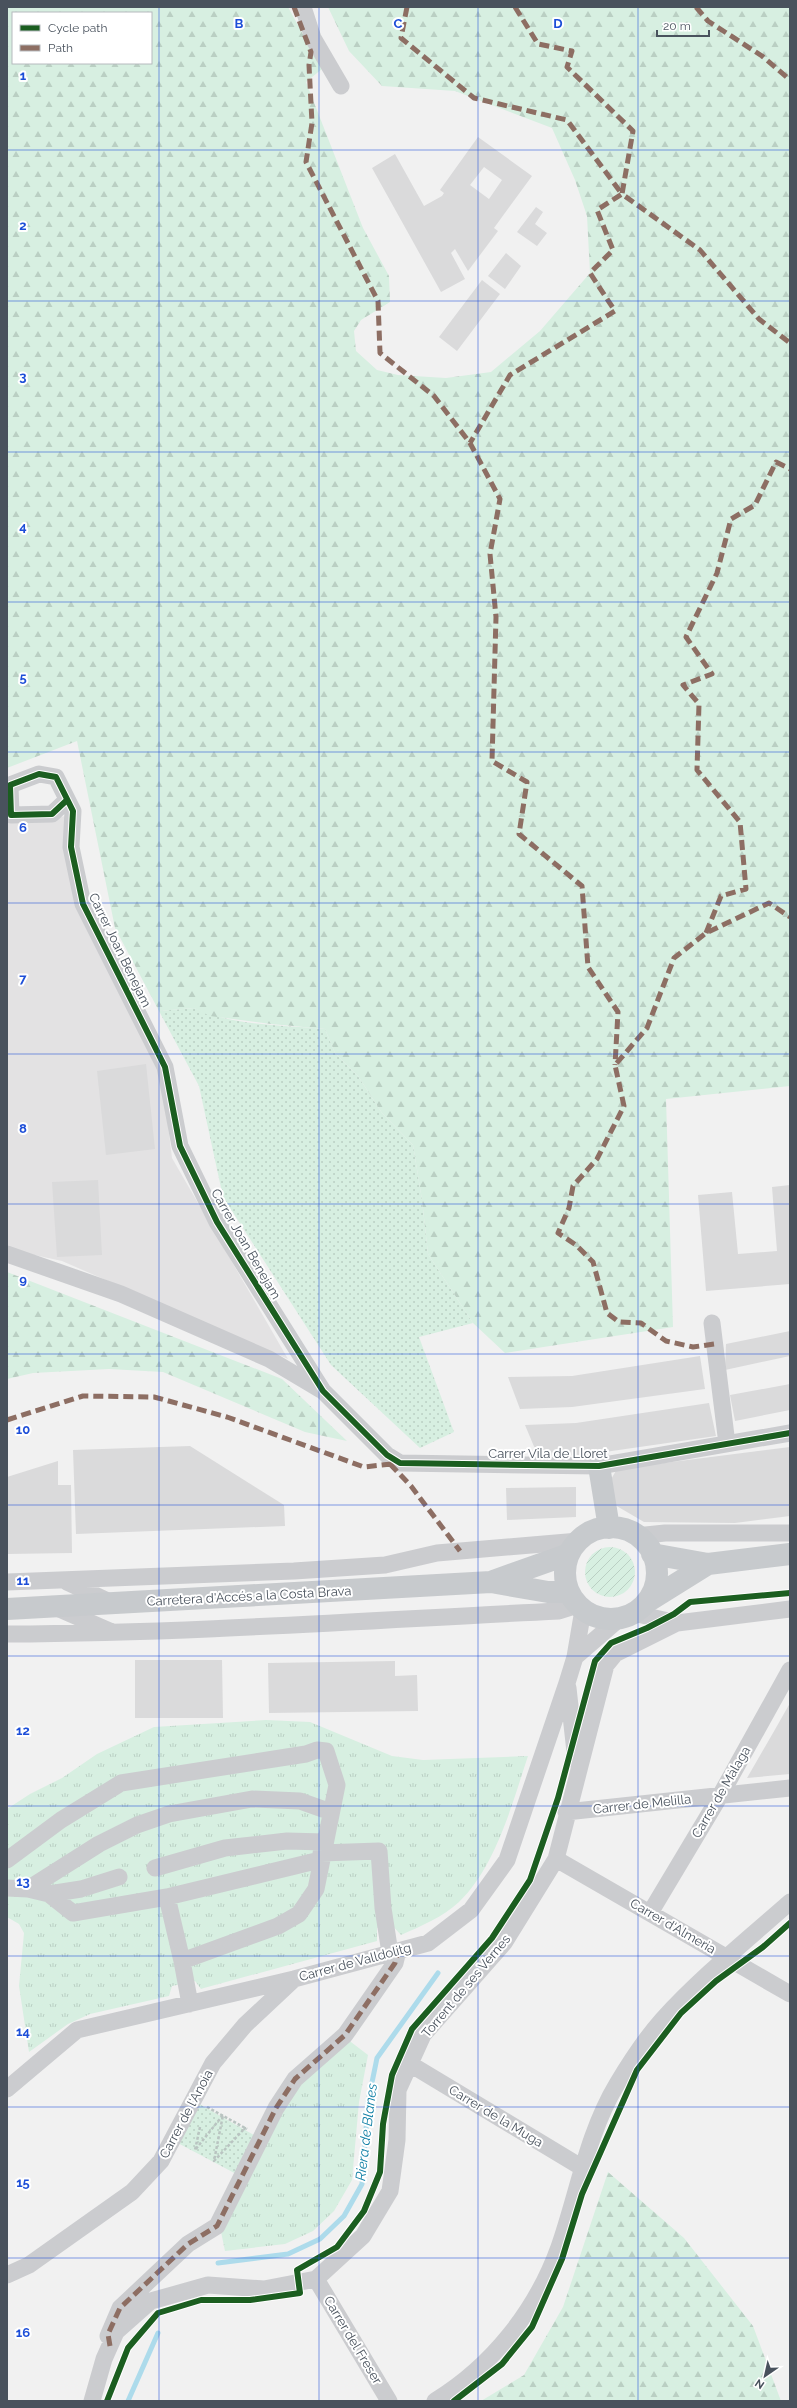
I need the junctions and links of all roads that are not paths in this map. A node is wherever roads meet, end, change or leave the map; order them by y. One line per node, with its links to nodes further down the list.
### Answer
1 (303, 7): 2 (street)
2 (341, 86)
3 (67, 800): 6 (street, Carrer Joan Benejam)
4 (8, 1254): 6 (street)
5 (712, 1323): 8 (street)
6 (323, 1391): 9 (street, Carrer Joan Benejam)
7 (790, 1433): 8 (street, Carrer Vila de Lloret)
8 (727, 1444): 10 (street, Carrer Vila de Lloret)
9 (400, 1463): 10 (street, Carrer Vila de Lloret)
10 (599, 1466): 11 (main road)
11 (610, 1528): 13 (main road); 14 (main road)
12 (790, 1533): 13 (street)
13 (636, 1536): 15 (main road)
14 (574, 1547): 18 (street); 20 (main road, Carretera d'Accés a la Costa Brava); 21 (main road)
15 (652, 1554): 17 (main road); 26 (main road)
16 (790, 1554): 17 (main road)
17 (708, 1564): 26 (main road)
18 (62, 1580): 19 (street); 22 (street)
19 (7, 1582)
20 (491, 1582): 21 (main road, Carretera d'Accés a la Costa Brava); 22 (main road, Carretera d'Accés a la Costa Brava)
21 (577, 1602): 26 (main road); 28 (street); 30 (street, Carrer de Valldolitg)
22 (114, 1604): 23 (main road, Carretera d'Accés a la Costa Brava)
23 (53, 1607): 24 (main road, Carretera d'Accés a la Costa Brava); 28 (street)
24 (7, 1609)
25 (790, 1609): 27 (street)
26 (633, 1611): 27 (street); 30 (street)
27 (677, 1623): 33 (street, Torrent de ses Vernes)
28 (112, 1633): 29 (street)
29 (7, 1634)
30 (575, 1657): 32 (street, Carrer de Valldolitg)
31 (790, 1670): 35 (street, Carrer de Màlaga)
32 (567, 1683): 33 (street, Carrer de Valldolitg); 49 (street, Carrer de Valldolitg)
33 (577, 1772): 37 (street, Torrent de ses Vernes)
34 (790, 1788): 35 (street, Carrer de Melilla)
35 (720, 1796): 37 (street, Carrer de Melilla); 48 (street, Carrer de Màlaga)
36 (331, 1812): 38 (street); 40 (street); 44 (street)
37 (566, 1812): 39 (street, Torrent de ses Vernes)
38 (322, 1852): 41 (street); 46 (street); 49 (street); 51 (street)
39 (556, 1859): 48 (street, Carrer d'Almeria); 55 (street, Torrent de ses Vernes)
40 (7, 1860)
41 (155, 1868)
42 (119, 1877): 45 (street)
43 (7, 1888): 44 (street)
44 (28, 1889): 45 (street)
45 (49, 1894): 46 (street)
46 (167, 1897): 51 (street)
47 (790, 1902): 50 (street)
48 (650, 1913): 50 (street, Carrer d'Almeria)
49 (394, 1952): 52 (street, Carrer de Valldolitg); 60 (street)
50 (727, 1957): 53 (street, Carrer d'Almeria); 57 (street)
51 (182, 1961): 54 (street)
52 (294, 1979): 54 (street, Carrer de Valldolitg); 58 (street, Carrer de l'Anoia)
53 (790, 1994)
54 (190, 2004): 56 (street, Carrer de Valldolitg)
55 (410, 2064): 57 (street, Carrer de la Muga); 59 (street, Torrent de ses Vernes)
56 (7, 2089)
57 (581, 2167): 63 (street)
58 (7, 2275)
59 (316, 2279): 60 (street); 62 (street, Carrer del Freser)
60 (110, 2346): 61 (street)
61 (92, 2401)
62 (389, 2401)
63 (434, 2401)

